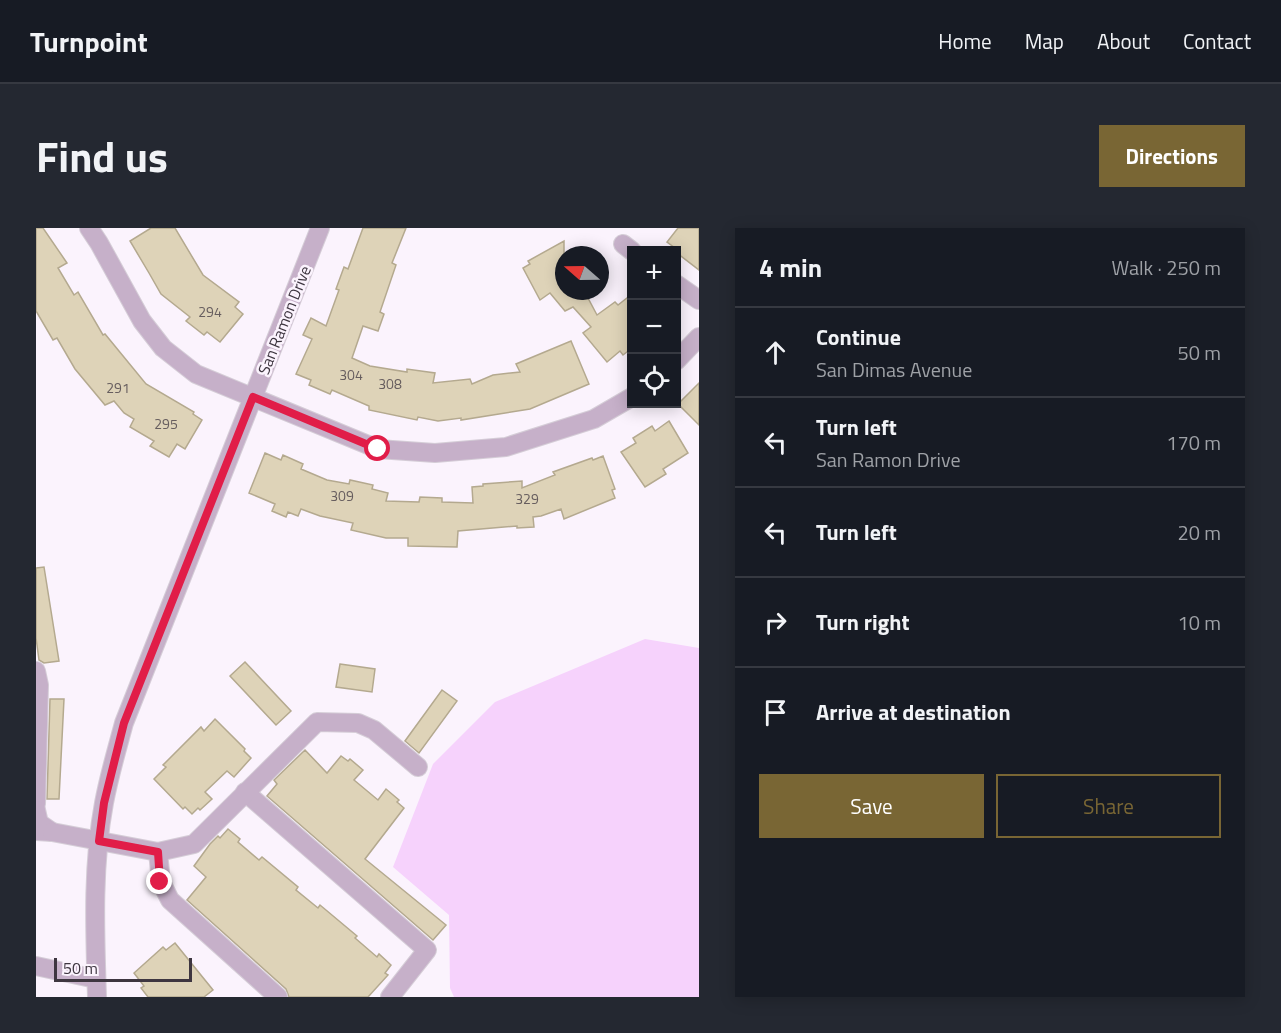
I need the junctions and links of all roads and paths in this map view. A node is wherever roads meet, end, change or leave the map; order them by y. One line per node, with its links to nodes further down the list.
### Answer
1 (89, 228): 7 (street)
2 (320, 228): 7 (street, San Ramon Drive)
3 (681, 287): 4 (street)
4 (699, 300)
5 (699, 337): 6 (street)
6 (681, 356)
7 (253, 397): 8 (street); 15 (street, San Ramon Drive)
8 (627, 400)
9 (36, 671): 12 (street)
10 (418, 767): 11 (street)
11 (245, 792): 16 (street); 20 (street)
12 (36, 804)
13 (36, 810): 14 (street)
14 (44, 831): 15 (street)
15 (99, 841): 16 (street); 18 (street, San Ramon Drive)
16 (158, 852): 19 (street)
17 (36, 966): 18 (street)
18 (97, 988)
19 (278, 997)
20 (390, 997)

